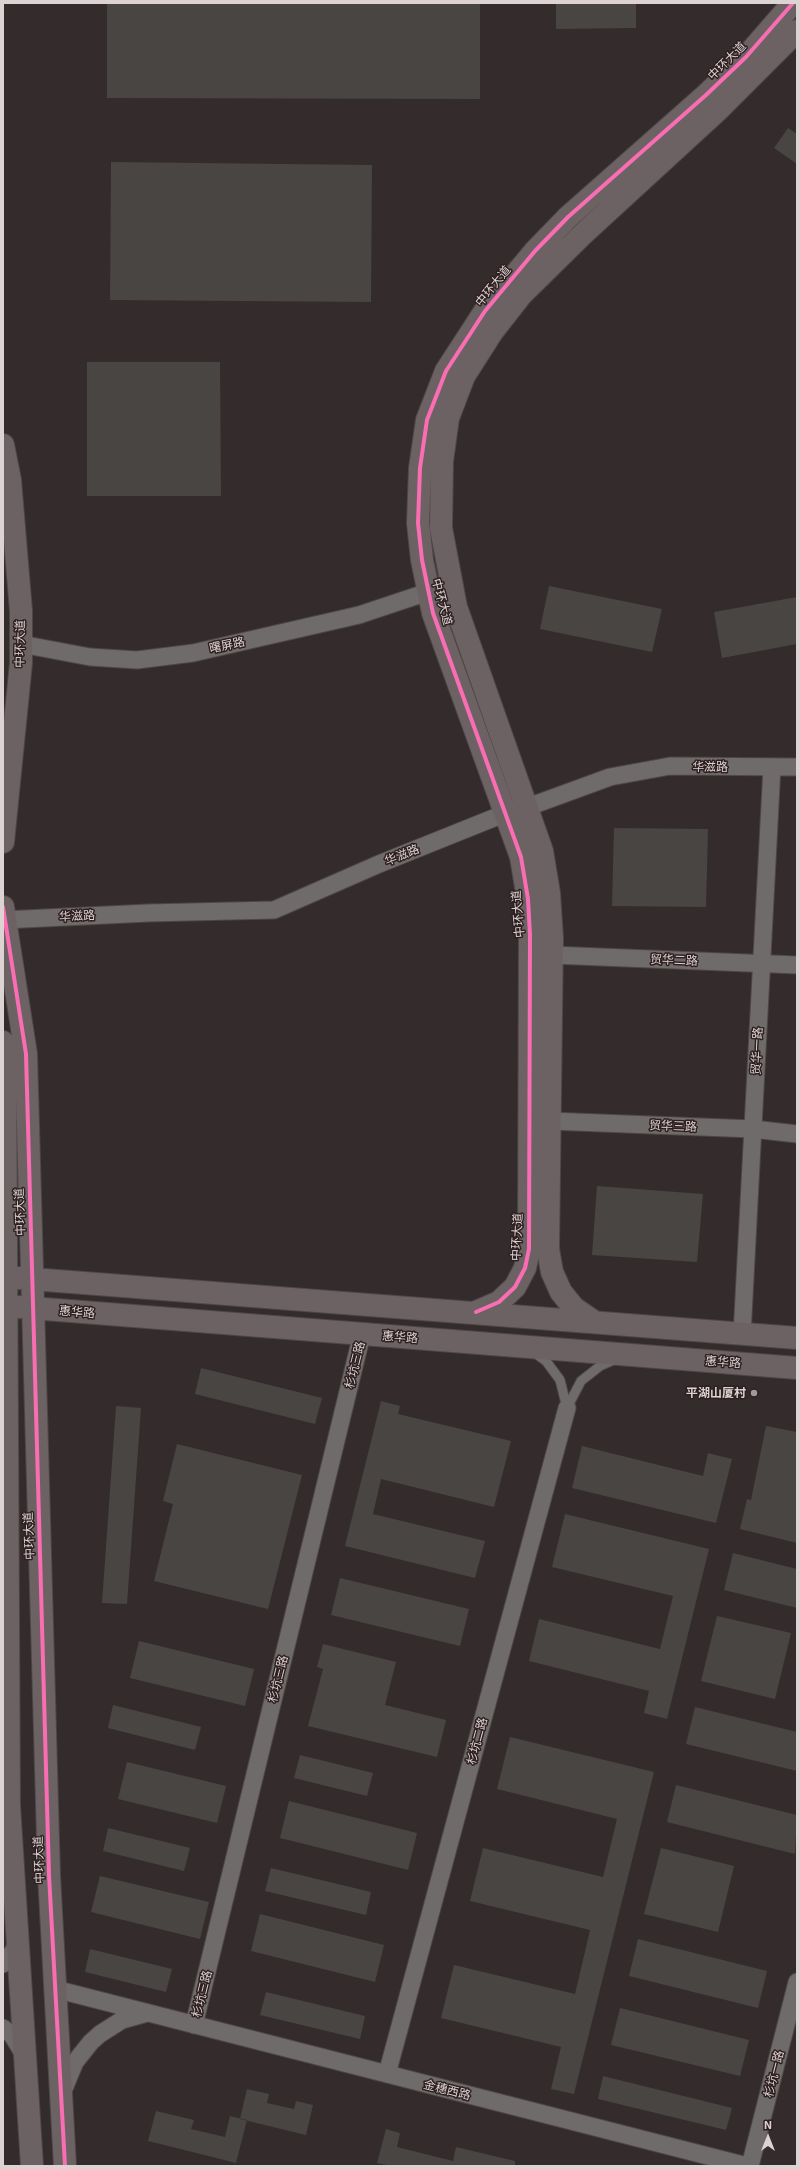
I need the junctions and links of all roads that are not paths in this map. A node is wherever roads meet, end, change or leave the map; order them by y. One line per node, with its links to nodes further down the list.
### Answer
1 (793, 3): 3 (street, 中环大道)
2 (797, 31): 3 (street, 中环大道)
3 (712, 103): 5 (street, 中环大道); 9 (street, 中环大道)
4 (3, 445): 6 (street, 中环大道)
5 (428, 592): 6 (street, 曙屏路); 10 (street, 中环大道)
6 (21, 644): 11 (street, 中环大道)
7 (772, 767): 8 (street, 华滋路); 9 (street, 华滋路); 14 (street, 贸华一路)
8 (797, 767)
9 (528, 807): 10 (street, 华滋路); 13 (street, 中环大道)
10 (506, 813): 12 (street, 华滋路); 24 (street, 中环大道)
11 (3, 842)
12 (4, 916): 21 (street, 中环大道)
13 (552, 955): 14 (street, 贸华二路); 17 (street, 中环大道)
14 (762, 963): 15 (street, 贸华二路); 18 (street, 贸华一路)
15 (797, 964)
16 (3, 1042): 20 (street, 中环大道)
17 (550, 1121): 18 (street, 贸华三路); 25 (street, 中环大道)
18 (753, 1129): 19 (street, 贸华三路); 27 (street, 贸华一路)
19 (797, 1134)
20 (4, 1277): 21 (street); 22 (street, 中环大道)
21 (32, 1279): 23 (street, 中环大道); 24 (street)
22 (5, 1306): 23 (street, 惠华路); 33 (street, 中环大道)
23 (33, 1308): 26 (street, 惠华路); 37 (street, 中环大道)
24 (476, 1312): 25 (street)
25 (592, 1321): 27 (street)
26 (362, 1334): 29 (street, 惠华路); 39 (street, 杉坑三路)
27 (742, 1335): 28 (street)
28 (797, 1338)
29 (526, 1347): 30 (street, 惠华路); 32 (lane)
30 (627, 1355): 31 (street, 惠华路); 32 (lane)
31 (797, 1368)
32 (567, 1408): 42 (street, 杉坑二路)
33 (6, 1805): 34 (street, 中环大道)
34 (18, 1940): 35 (street); 41 (street, 中环大道)
35 (3, 1964)
36 (797, 1982): 47 (street, 杉坑一路)
37 (55, 1989): 38 (street, 金穗西路); 43 (street, 中环大道)
38 (147, 2013): 39 (street, 金穗西路); 43 (street)
39 (194, 2025): 42 (street, 金穗西路)
40 (3, 2028): 41 (street)
41 (25, 2056): 44 (street, 中环大道)
42 (386, 2074): 46 (street, 金穗西路)
43 (61, 2099): 45 (street, 中环大道)
44 (32, 2166)
45 (65, 2166)
46 (747, 2166)
47 (750, 2166)

